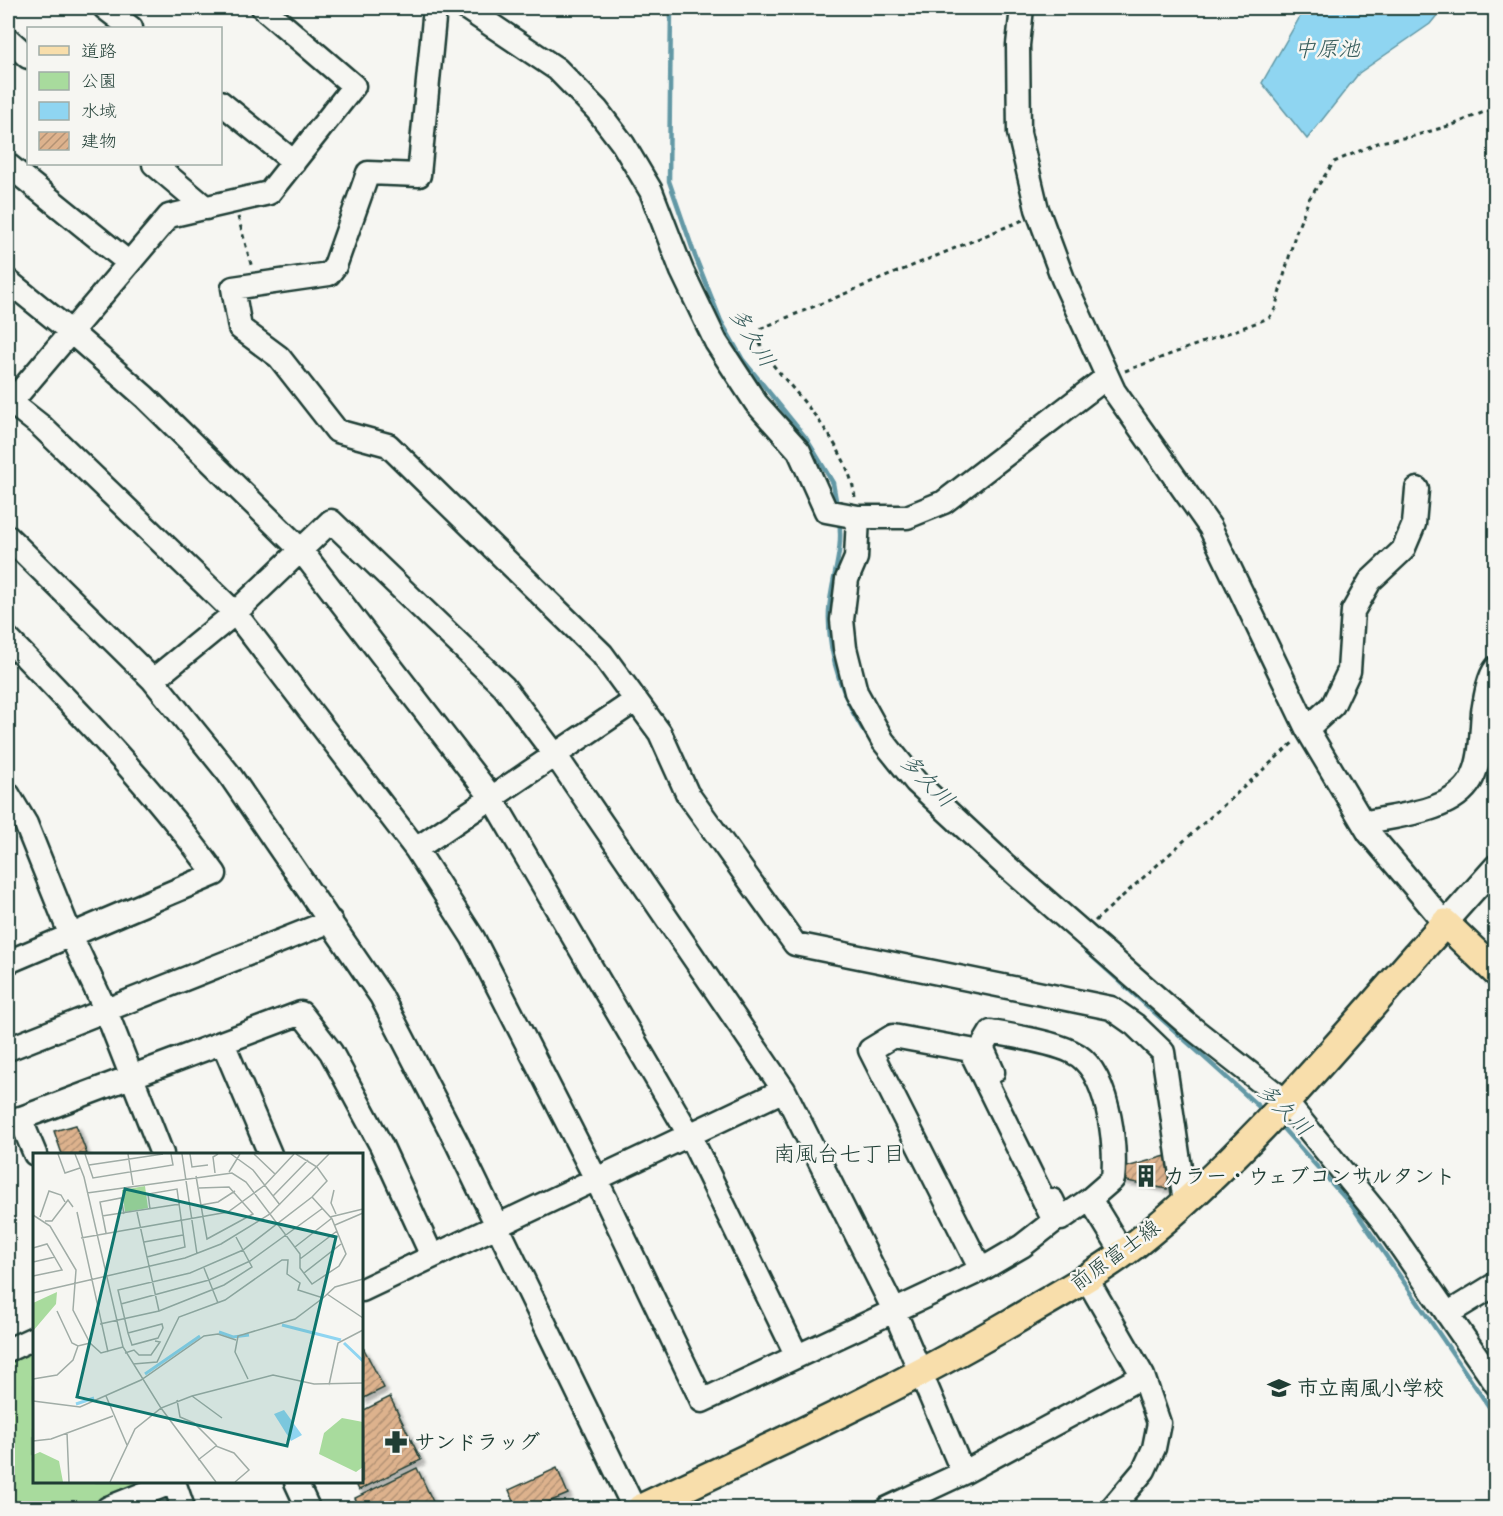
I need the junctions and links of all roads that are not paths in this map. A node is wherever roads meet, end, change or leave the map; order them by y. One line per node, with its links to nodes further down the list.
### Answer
1 (105, 8): 6 (street)
2 (263, 8): 10 (street)
3 (435, 8): 27 (street)
4 (466, 8): 20 (street)
5 (1022, 8): 17 (street)
6 (130, 27)
7 (8, 39): 8 (street)
8 (27, 56)
9 (222, 104): 10 (street)
10 (294, 162): 13 (street)
11 (8, 165): 14 (street)
12 (155, 165): 13 (street)
13 (207, 208): 14 (street)
14 (129, 263): 16 (street)
15 (8, 281): 16 (street)
16 (71, 332): 18 (street); 22 (street)
17 (1107, 377): 20 (street); 28 (street)
18 (9, 403): 23 (street)
19 (1417, 489): 28 (street)
20 (843, 514): 41 (street)
21 (8, 537): 26 (street)
22 (300, 549): 23 (street); 29 (street); 31 (street)
23 (235, 613): 26 (street); 33 (street)
24 (8, 639): 37 (street)
25 (1496, 668): 32 (street)
26 (153, 680): 35 (street)
27 (636, 700): 29 (street); 42 (street)
28 (1307, 729): 32 (street)
29 (556, 756): 31 (street); 46 (street)
30 (8, 794): 37 (street)
31 (492, 798): 33 (street); 49 (street)
32 (1363, 823): 36 (street)
33 (416, 849): 53 (street)
34 (1496, 866): 36 (street)
35 (331, 921): 40 (street); 56 (street)
36 (1445, 923): 39 (main road); 47 (main road, 前原富士線)
37 (71, 936): 38 (street); 40 (street)
38 (8, 962)
39 (1496, 972)
40 (105, 1011): 44 (street); 45 (street)
41 (1179, 1024): 42 (street); 47 (street)
42 (1136, 1025): 55 (street)
43 (223, 1043): 45 (street); 52 (street); 58 (street)
44 (8, 1049)
45 (130, 1078): 48 (street); 51 (street)
46 (784, 1090): 49 (street); 63 (street)
47 (1285, 1101): 55 (main road, 前原富士線); 64 (street)
48 (14, 1120): 50 (street)
49 (690, 1136): 53 (street); 67 (street)
50 (34, 1153)
51 (161, 1153)
52 (269, 1153)
53 (597, 1181): 56 (street); 67 (street)
54 (1090, 1199): 54 (street); 57 (street)
55 (1185, 1202): 57 (main road, 前原富士線)
56 (498, 1226): 58 (street); 78 (street)
57 (1123, 1253): 60 (main road, 前原富士線)
58 (432, 1256): 62 (street)
59 (981, 1270): 59 (street); 63 (street)
60 (1087, 1279): 68 (main road, 前原富士線); 69 (street)
61 (1496, 1284): 64 (street)
62 (363, 1290)
63 (894, 1310): 67 (street); 68 (street)
64 (1447, 1314): 70 (street)
65 (33, 1338): 66 (street)
66 (8, 1350)
67 (797, 1356)
68 (920, 1374): 71 (street); 79 (main road, 前原富士線)
69 (1143, 1376): 71 (street); 81 (street)
70 (1496, 1384)
71 (963, 1473): 80 (street)
72 (172, 1483): 75 (street)
73 (174, 1483): 76 (street)
74 (296, 1483): 77 (street)
75 (108, 1509)
76 (183, 1509)
77 (308, 1509)
78 (634, 1509)
79 (641, 1509)
80 (888, 1509)
81 (1112, 1509)

